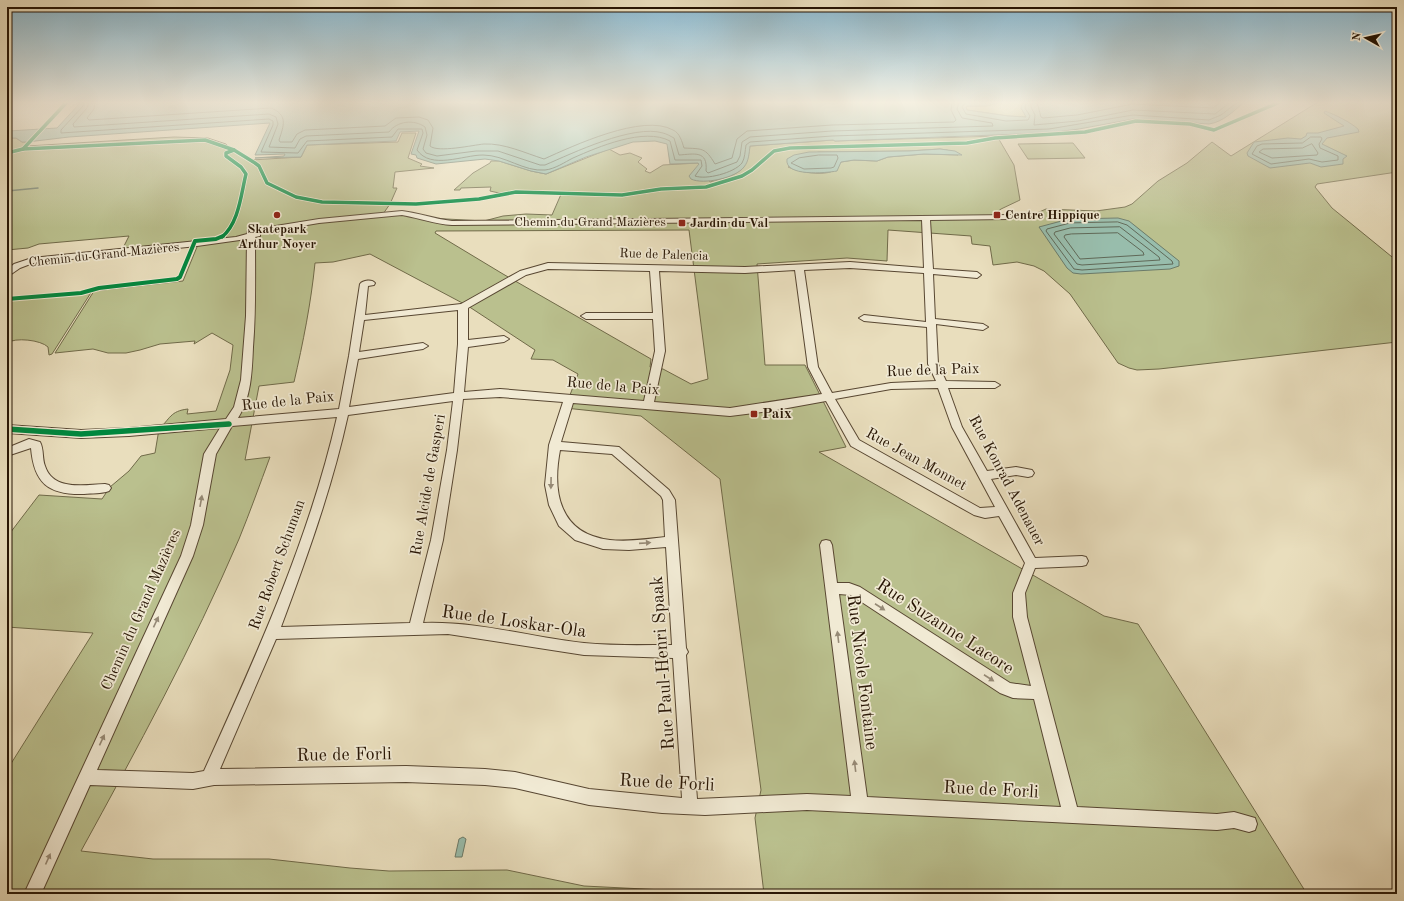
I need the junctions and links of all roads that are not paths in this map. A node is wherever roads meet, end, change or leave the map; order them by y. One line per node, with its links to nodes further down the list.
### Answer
1 (1008, 217): 2 (street, Chemin du Grand Mazières)
2 (926, 218): 3 (street, Chemin du Grand Mazières); 6 (street, Rue Konrad Adenauer)
3 (251, 236): 7 (street, Chemin du Grand Mazières); 28 (street, Chemin du Grand Mazières)
4 (654, 268): 5 (street, Rue de Palencia); 10 (street, Rue de Palencia); 12 (street)
5 (799, 268): 6 (street, Rue de Palencia); 24 (street, Rue Jean Monnet)
6 (929, 271): 8 (street, Rue de Palencia); 15 (street, Rue Konrad Adenauer)
7 (7, 274)
8 (976, 275)
9 (371, 283): 13 (street, Rue Robert Schuman)
10 (463, 307): 13 (street, Rue de Palencia); 18 (street, Rue Alcide de Gasperi)
11 (586, 316): 12 (street)
12 (657, 316): 26 (street)
13 (360, 318): 20 (street, Rue Robert Schuman)
14 (864, 318): 15 (street)
15 (931, 323): 16 (street); 21 (street, Rue Konrad Adenauer)
16 (983, 327)
17 (504, 339): 18 (street)
18 (463, 344): 23 (street, Rue Alcide de Gasperi)
19 (423, 346): 20 (street)
20 (354, 356): 27 (street, Rue Robert Schuman)
21 (942, 384): 22 (street, Rue de la Paix); 24 (street, Rue de la Paix); 35 (street, Rue Konrad Adenauer)
22 (995, 385)
23 (459, 396): 25 (street, Rue de la Paix); 27 (street, Rue de la Paix); 43 (street, Rue Alcide de Gasperi)
24 (829, 396): 26 (street, Rue de la Paix); 37 (street, Rue Jean Monnet)
25 (569, 399): 26 (street, Rue de la Paix); 32 (street)
26 (648, 405)
27 (343, 412): 28 (street, Rue de la Paix); 44 (street, Rue Robert Schuman)
28 (229, 424): 30 (street, Rue de la Paix); 47 (street, Chemin du Grand Mazières, one-way to 28)
29 (7, 429): 30 (street, Rue de la Paix)
30 (42, 431): 31 (street)
31 (30, 444): 33 (street); 36 (street)
32 (554, 445): 38 (street, Rue Paul-Henri Spaak); 38 (street, one-way to 38)
33 (7, 452)
34 (1028, 473): 35 (street)
35 (984, 476): 37 (street, Rue Konrad Adenauer)
36 (105, 488)
37 (1003, 511): 41 (street, Rue Konrad Adenauer)
38 (673, 541): 45 (street, Rue Paul-Henri Spaak)
39 (826, 545): 42 (street, Rue Nicole Fontaine)
40 (1082, 561): 41 (street)
41 (1031, 563): 46 (street, Rue Konrad Adenauer)
42 (832, 588): 46 (street, Rue Suzanne Lacore, one-way to 46); 49 (street, Rue Nicole Fontaine, one-way to 42)
43 (415, 628): 44 (street, Rue de Loskar-Ola); 45 (street, Rue de Loskar-Ola)
44 (271, 633): 48 (street, Rue Robert Schuman)
45 (680, 652): 50 (street, Rue Paul-Henri Spaak)
46 (1040, 693): 51 (street, Rue Konrad Adenauer)
47 (85, 777): 48 (street, Rue de Forli); 53 (street, Chemin du Grand Mazières, one-way to 47)
48 (209, 777): 50 (street, Rue de Forli)
49 (860, 804): 50 (street, Rue de Forli); 51 (street, Rue de Forli)
50 (690, 806)
51 (1071, 814): 52 (street, Rue de Forli)
52 (1249, 824)
53 (32, 894)

